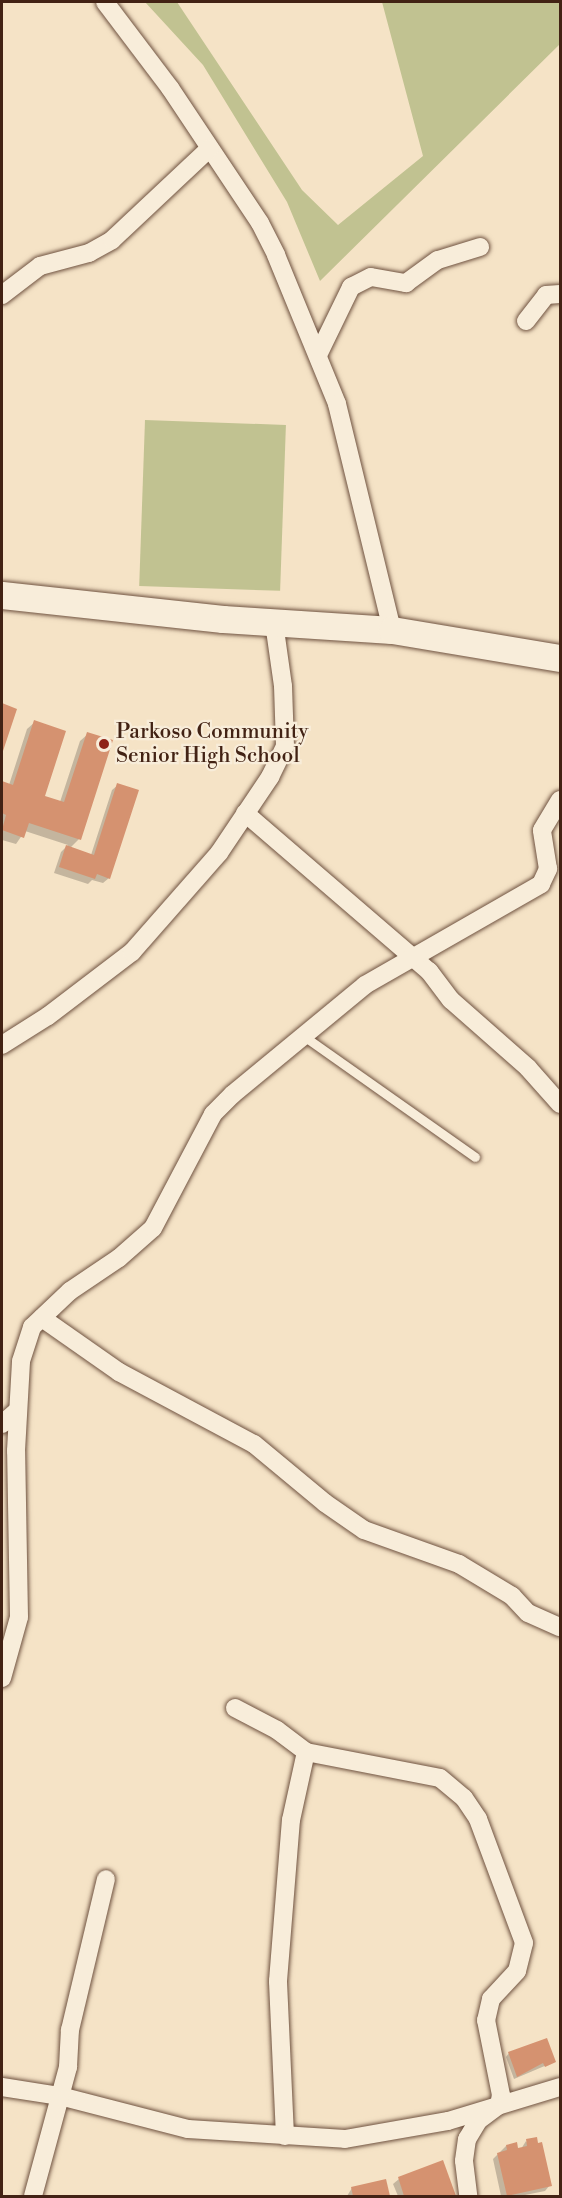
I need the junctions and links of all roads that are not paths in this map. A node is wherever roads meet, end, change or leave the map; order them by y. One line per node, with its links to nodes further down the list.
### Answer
1 (105, 2): 2 (street)
2 (209, 149): 5 (street); 7 (street)
3 (480, 247): 7 (street)
4 (561, 294): 6 (street)
5 (2, 296)
6 (526, 321)
7 (318, 355): 10 (street)
8 (2, 595): 9 (street)
9 (274, 623): 10 (street); 13 (street)
10 (392, 630): 11 (street)
11 (561, 658)
12 (561, 800): 14 (street)
13 (245, 813): 14 (street); 16 (street)
14 (412, 956): 15 (street); 17 (street)
15 (305, 1037): 18 (lane); 19 (street)
16 (2, 1045)
17 (561, 1104)
18 (475, 1158)
19 (42, 1318): 20 (street); 22 (street)
20 (18, 1410): 21 (street); 23 (street)
21 (2, 1424)
22 (561, 1627)
23 (2, 1678)
24 (235, 1708): 25 (street)
25 (306, 1752): 30 (street); 31 (street)
26 (106, 1879): 29 (street)
27 (561, 2086): 30 (street)
28 (2, 2087): 29 (street)
29 (60, 2096): 31 (street); 32 (street)
30 (499, 2105): 31 (street); 33 (street)
31 (285, 2136)
32 (33, 2196)
33 (468, 2196)

